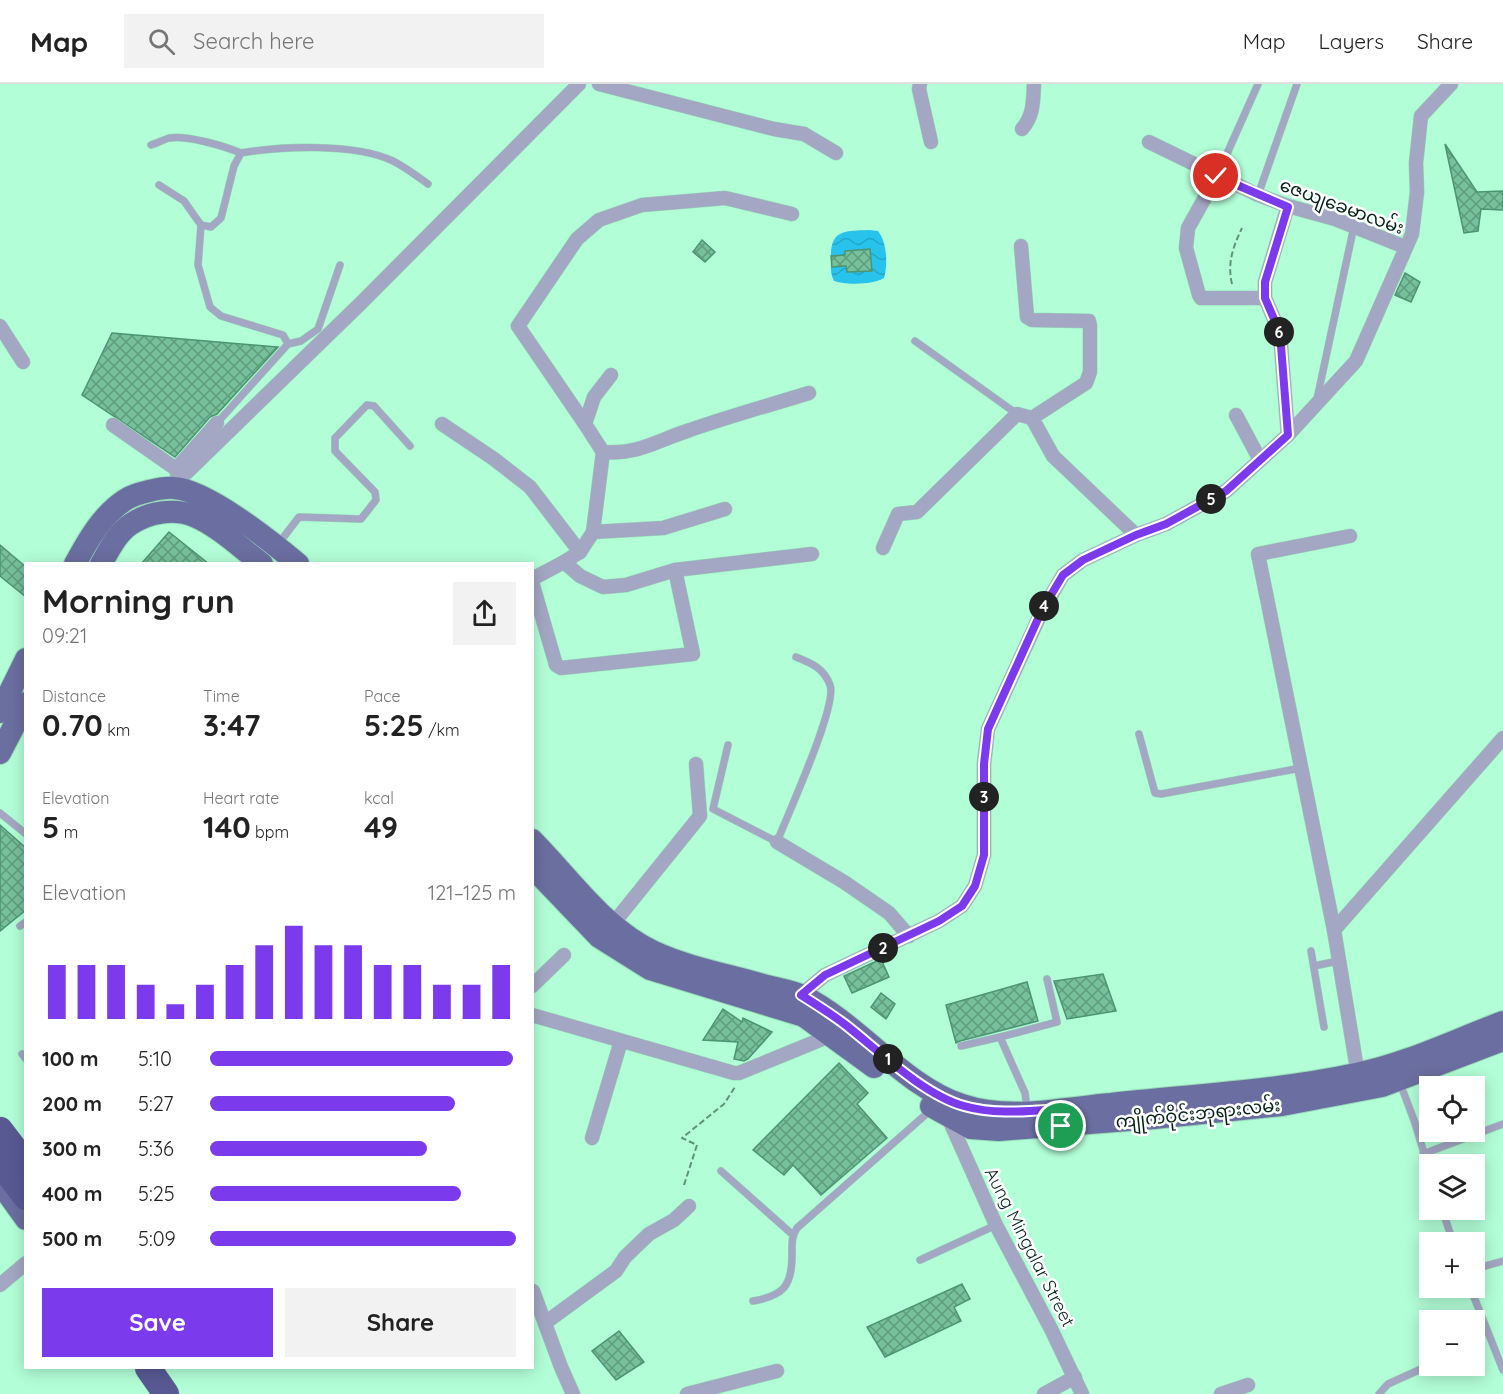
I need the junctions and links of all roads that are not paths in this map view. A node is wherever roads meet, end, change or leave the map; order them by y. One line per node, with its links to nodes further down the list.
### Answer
1 (579, 84): 44 (street)
2 (599, 84): 13 (street)
3 (920, 84): 9 (street)
4 (1034, 84): 8 (street)
5 (1258, 84): 14 (lane)
6 (1297, 84): 17 (lane)
7 (1451, 84): 23 (street)
8 (1022, 129)
9 (931, 142)
10 (1149, 142): 14 (street, ဇေယျခေမာလမ်း)
11 (151, 145): 12 (lane)
12 (241, 153): 15 (lane); 20 (lane)
13 (836, 153)
14 (1216, 176): 17 (street, ဇေယျခေမာလမ်း); 25 (street)
15 (428, 184)
16 (159, 185): 20 (lane)
17 (1258, 195): 18 (street, ဇေယျခေမာလမ်း)
18 (1288, 207): 21 (street, ဇေယျခေမာလမ်း); 25 (street)
19 (792, 214): 37 (street)
20 (201, 225): 28 (lane)
21 (1353, 226): 23 (street, ဇေယျခေမာလမ်း); 32 (lane)
22 (1021, 246): 35 (street)
23 (1405, 248): 32 (street, ဇေယျခေမာလမ်း)
24 (340, 265): 28 (lane)
25 (1265, 298): 40 (street)
26 (0, 326): 29 (street)
27 (915, 341): 33 (lane)
28 (288, 344): 36 (lane)
29 (23, 362)
30 (611, 375): 37 (street)
31 (809, 393): 42 (street)
32 (1316, 404): 40 (street, ဇေယျခေမာလမ်း)
33 (1017, 414): 35 (street); 51 (street)
34 (1236, 415): 43 (street)
35 (1032, 418): 48 (street)
36 (217, 423): 44 (street)
37 (585, 423): 42 (street)
38 (442, 424): 52 (street)
39 (113, 425): 44 (street)
40 (1288, 435): 43 (street, ဇေယျခေမာလမ်း)
41 (410, 446): 50 (lane)
42 (603, 452): 47 (street)
43 (1260, 460): 48 (street, ဇေယျခေမာလမ်း)
44 (176, 479): 46 (street); 50 (main road); 54 (main road)
45 (725, 509): 47 (street)
46 (174, 511): 55 (main road); 56 (main road)
47 (593, 532): 52 (street)
48 (1136, 535): 80 (street, ဇေယျခေမာလမ်း)
49 (1350, 536): 71 (street)
50 (276, 546): 57 (main road)
51 (883, 548)
52 (580, 552): 58 (street)
53 (812, 554): 59 (street)
54 (76, 562)
55 (102, 562)
56 (259, 562)
57 (296, 562)
58 (564, 562): 59 (street); 60 (street)
59 (675, 570): 61 (street)
60 (534, 580)
61 (534, 588)
62 (796, 657): 74 (lane)
63 (24, 663): 65 (main road)
64 (24, 707): 69 (main road)
65 (0, 712)
66 (1139, 734): 71 (lane)
67 (1503, 738): 78 (street)
68 (728, 745): 74 (lane)
69 (0, 753)
70 (696, 764): 79 (street)
71 (1300, 768): 78 (street)
72 (0, 813): 73 (lane)
73 (24, 832)
74 (777, 842): 80 (street)
75 (534, 843): 77 (main road)
76 (534, 868): 77 (main road)
77 (557, 878): 79 (main road)
78 (1334, 930): 83 (street)
79 (607, 932): 87 (main road)
80 (909, 936): 87 (street, ဇေယျခေမာလမ်း)
81 (1311, 951): 84 (lane)
82 (564, 955): 86 (street)
83 (1338, 961): 84 (lane); 97 (street)
84 (1314, 966): 90 (lane)
85 (1047, 979): 92 (lane)
86 (534, 984)
87 (797, 1004): 91 (main road, ကျိုက်ဝိုင်းဘုရားလမ်း); 98 (main road)
88 (534, 1016): 94 (street)
89 (1503, 1023): 96 (main road)
90 (1324, 1027)
91 (832, 1035): 94 (street); 98 (main road, ကျိုက်ဝိုင်းဘုရားလမ်း)
92 (1000, 1037): 95 (lane); 99 (lane)
93 (1503, 1040): 96 (main road)
94 (621, 1041): 104 (street)
95 (961, 1046)
96 (1396, 1072): 97 (main road, ကျိုက်ဝိုင်းဘုရားလမ်း); 106 (lane)
97 (1360, 1083): 101 (main road, ကျိုက်ဝိုင်းဘုရားလမ်း)
98 (943, 1107): 99 (main road); 101 (main road, ကျိုက်ဝိုင်းဘုရားလမ်း); 114 (street, Aung Mingalar Street); 115 (lane)
99 (1027, 1112): 101 (main road)
100 (0, 1118): 105 (main road)
101 (1060, 1118)
102 (1503, 1124): 106 (lane)
103 (0, 1130): 107 (highway)
104 (592, 1138)
105 (24, 1149)
106 (1423, 1154)
107 (24, 1161)
108 (0, 1163): 111 (highway)
109 (721, 1171): 115 (lane)
110 (0, 1184): 113 (main road)
111 (24, 1194)
112 (689, 1206): 124 (street)
113 (24, 1216)
114 (996, 1225): 116 (lane); 130 (street, Aung Mingalar Street)
115 (793, 1235): 123 (lane)
116 (920, 1260)
117 (1503, 1261): 119 (lane)
118 (24, 1265): 120 (street)
119 (1485, 1266)
120 (0, 1285)
121 (534, 1294): 124 (street)
122 (1474, 1298): 128 (lane)
123 (753, 1301)
124 (545, 1323): 134 (street)
125 (149, 1369): 132 (highway)
126 (168, 1369): 133 (highway)
127 (1419, 1370): 139 (lane)
128 (1503, 1370)
129 (777, 1371): 135 (street)
130 (1075, 1377): 136 (street); 137 (street, Aung Mingalar Street)
131 (1244, 1389): 138 (street)
132 (166, 1394)
133 (184, 1394)
134 (573, 1394)
135 (687, 1394)
136 (1044, 1394)
137 (1082, 1394)
138 (1221, 1394)
139 (1379, 1394)

